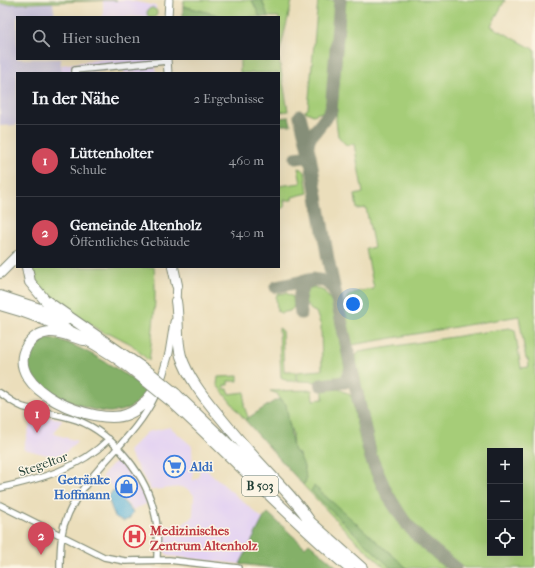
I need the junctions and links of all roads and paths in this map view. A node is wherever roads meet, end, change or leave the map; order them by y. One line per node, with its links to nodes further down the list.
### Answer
1 (169, 0): 2 (street)
2 (168, 16)
3 (167, 60): 4 (street); 5 (street)
4 (75, 72)
5 (168, 72)
6 (16, 257): 10 (highway)
7 (27, 268): 15 (highway)
8 (173, 268): 11 (highway)
9 (177, 268): 11 (street)
10 (0, 273)
11 (177, 285): 13 (street)
12 (0, 296): 15 (highway, B 503)
13 (176, 301): 18 (street); 25 (highway)
14 (0, 305): 16 (highway, B 503)
15 (86, 330): 17 (highway, B 503)
16 (84, 340): 17 (highway, B 503); 18 (highway, B 503)
17 (148, 377): 20 (highway, B 503, bridge)
18 (160, 383): 22 (street)
19 (0, 393): 21 (street)
20 (174, 398): 25 (highway, B 503); 30 (highway, B 503)
21 (109, 439): 22 (street); 23 (street, Stegeltor)
22 (119, 448): 26 (street); 27 (street)
23 (0, 488)
24 (0, 505): 26 (street)
25 (312, 523): 31 (highway, B 503)
26 (62, 535): 27 (street); 28 (street)
27 (157, 560): 29 (street)
28 (60, 568)
29 (238, 568)
30 (349, 568)
31 (362, 568)

